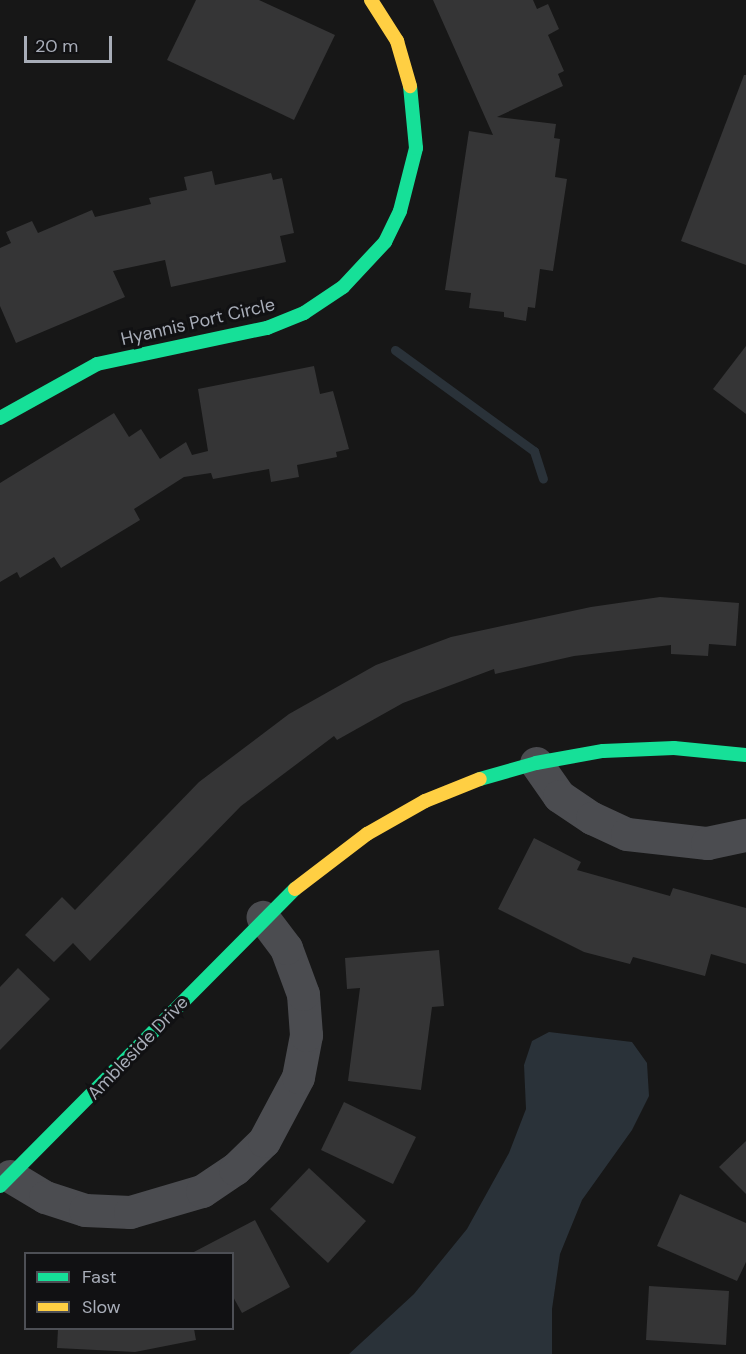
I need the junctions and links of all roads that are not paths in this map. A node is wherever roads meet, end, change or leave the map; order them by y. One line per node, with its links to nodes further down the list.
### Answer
1 (371, 0): 2 (street, Hyannis Port Circle)
2 (0, 418)
3 (746, 754): 4 (street, Ambleside Drive)
4 (537, 763): 5 (street); 6 (street, Ambleside Drive)
5 (746, 835)
6 (263, 917): 7 (street, Ambleside Drive); 7 (street, Ambleside Drive)
7 (5, 1181)

